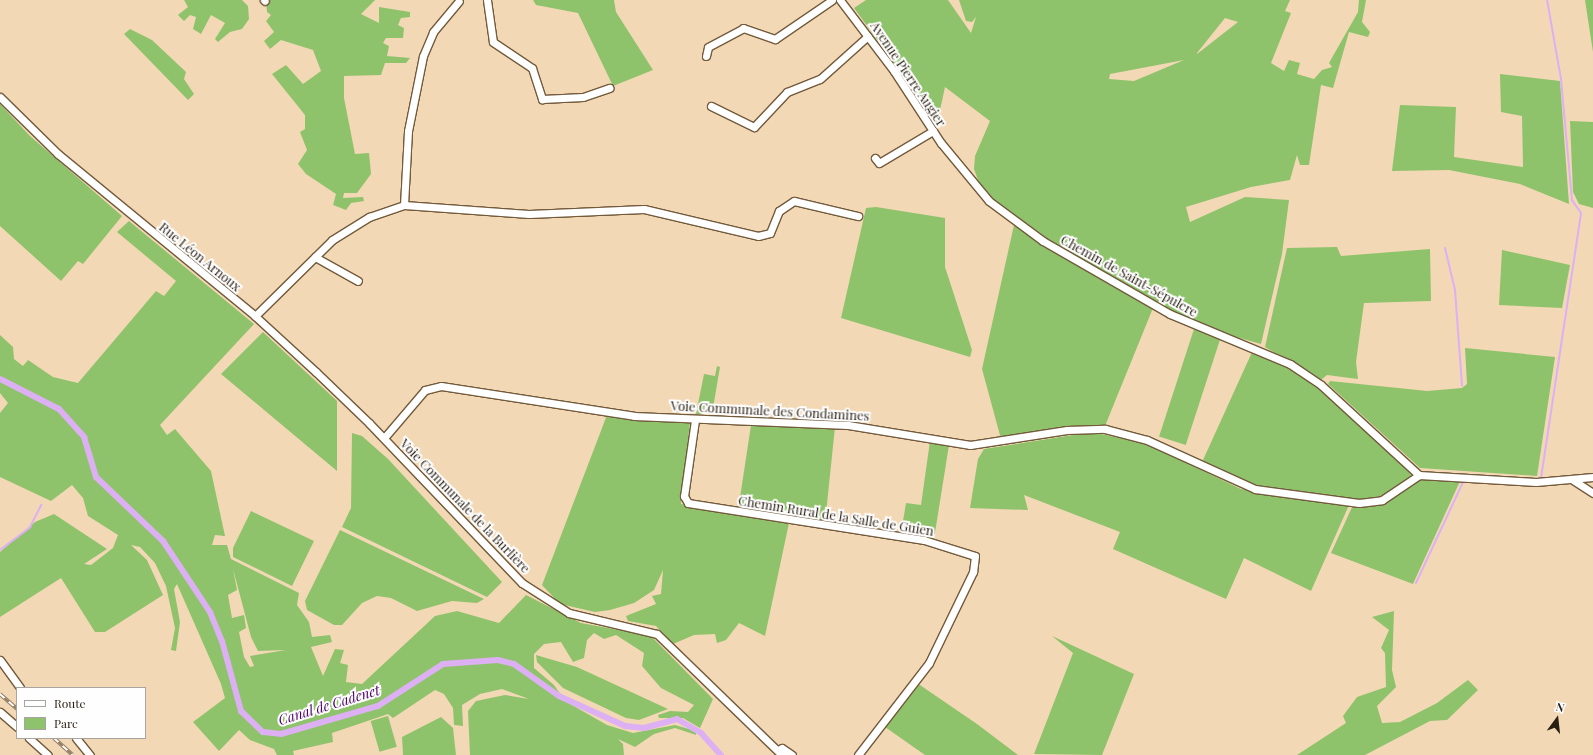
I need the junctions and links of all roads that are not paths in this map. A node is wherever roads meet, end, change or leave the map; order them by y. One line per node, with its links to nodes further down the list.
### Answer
1 (487, 0): 7 (street)
2 (832, 0): 6 (street)
3 (840, 0): 5 (street, Avenue Pierre Augier)
4 (459, 2): 13 (street)
5 (868, 36): 9 (street); 10 (street, Avenue Pierre Augier)
6 (706, 56)
7 (609, 88)
8 (0, 97): 17 (street, Rue Léon Arnoux)
9 (711, 106)
10 (933, 131): 11 (street); 12 (street, Avenue Pierre Augier)
11 (875, 158)
12 (955, 162): 20 (street, Chemin de Saint-Sépulcre)
13 (404, 205): 14 (street); 15 (street)
14 (858, 216)
15 (315, 257): 16 (street); 17 (street)
16 (358, 281)
17 (254, 316): 19 (street, Rue Léon Arnoux)
18 (695, 420): 19 (street, Voie Communale des Condamines); 20 (street, Voie Communale des Condamines); 34 (street, Chemin Rural de la Salle de Guien)
19 (384, 438): 30 (street, Voie Communale de la Burlière)
20 (1419, 475): 22 (street)
21 (1593, 477): 22 (street)
22 (1573, 480): 23 (street)
23 (1593, 492)
24 (0, 660): 25 (street)
25 (19, 687)
26 (0, 712): 27 (street)
27 (16, 726)
28 (30, 739): 31 (street)
29 (77, 739): 32 (street)
30 (780, 752): 33 (street)
31 (48, 755)
32 (90, 755)
33 (792, 755)
34 (858, 755)

